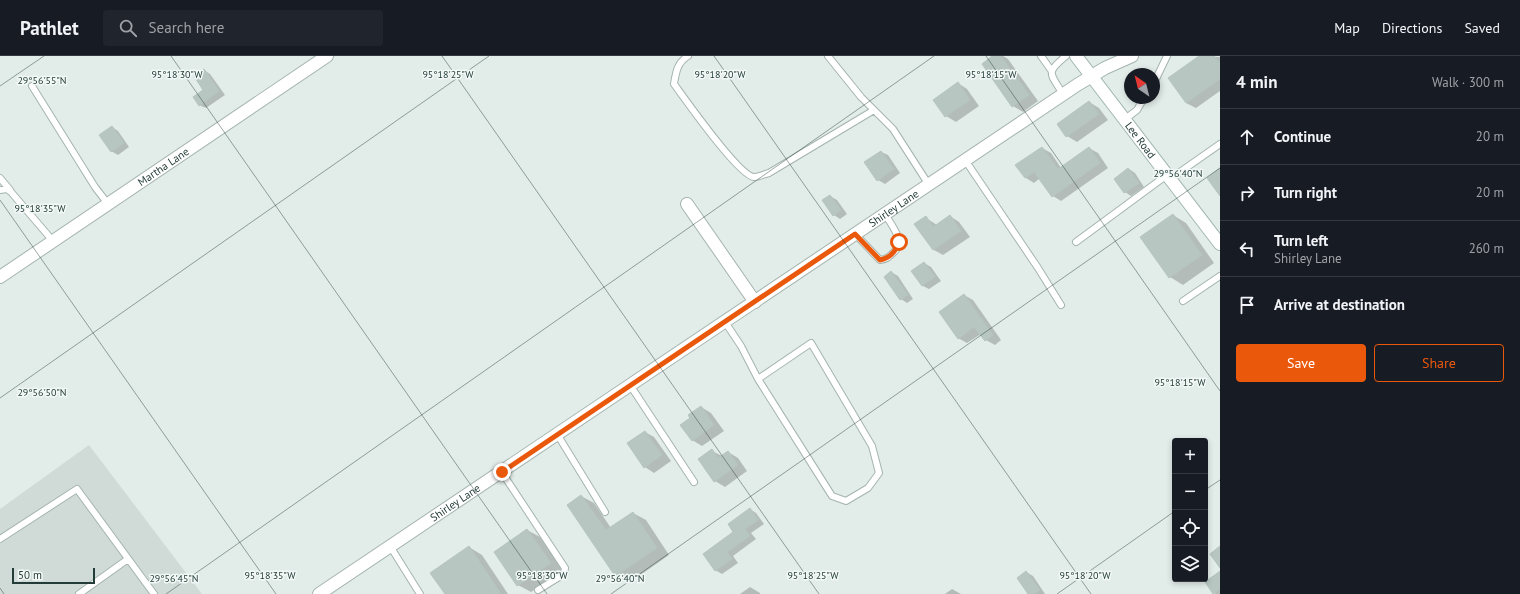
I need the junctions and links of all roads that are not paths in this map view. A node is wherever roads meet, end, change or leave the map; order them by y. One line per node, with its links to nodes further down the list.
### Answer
1 (327, 56): 24 (street, Martha Lane)
2 (688, 56): 15 (lane)
3 (828, 56): 15 (lane)
4 (1041, 56): 9 (lane)
5 (1066, 56): 9 (lane)
6 (1076, 56): 11 (street, Lee Road)
7 (1132, 56): 11 (street, Shirley Lane)
8 (1167, 56): 10 (lane)
9 (1051, 70): 13 (lane)
10 (1160, 71)
11 (1091, 76): 13 (street, Shirley Lane); 16 (street, Lee Road)
12 (32, 86): 24 (lane)
13 (1063, 94): 18 (street, Shirley Lane)
14 (1140, 104): 16 (lane)
15 (874, 110): 21 (lane)
16 (1124, 120): 19 (street, Lee Road)
17 (1220, 144): 19 (lane)
18 (966, 160): 21 (street, Shirley Lane); 35 (lane)
19 (1169, 177): 29 (lane); 30 (street, Lee Road)
20 (0, 178): 23 (lane)
21 (929, 184): 26 (street, Shirley Lane)
22 (0, 190): 23 (lane)
23 (11, 192): 28 (lane)
24 (108, 204): 28 (street, Martha Lane)
25 (687, 204): 34 (street)
26 (885, 214): 27 (street, Shirley Lane); 27 (lane)
27 (855, 234): 34 (street, Shirley Lane)
28 (53, 241): 31 (street, Martha Lane)
29 (1076, 242)
30 (1220, 244)
31 (0, 276)
32 (1220, 276): 33 (lane)
33 (1183, 301)
34 (754, 302): 36 (street, Shirley Lane)
35 (1061, 305)
36 (725, 322): 37 (lane); 38 (street, Shirley Lane)
37 (758, 378): 37 (lane)
38 (630, 385): 39 (street, Shirley Lane); 41 (lane)
39 (557, 434): 40 (street, Shirley Lane); 42 (lane)
40 (502, 472): 44 (street, Shirley Lane); 46 (lane)
41 (694, 482)
42 (605, 512)
43 (0, 539): 45 (lane)
44 (390, 546): 49 (street, Shirley Lane); 50 (lane)
45 (128, 559): 47 (lane); 48 (lane)
46 (538, 590)
47 (79, 594)
48 (154, 594)
49 (319, 594)
50 (420, 594)

